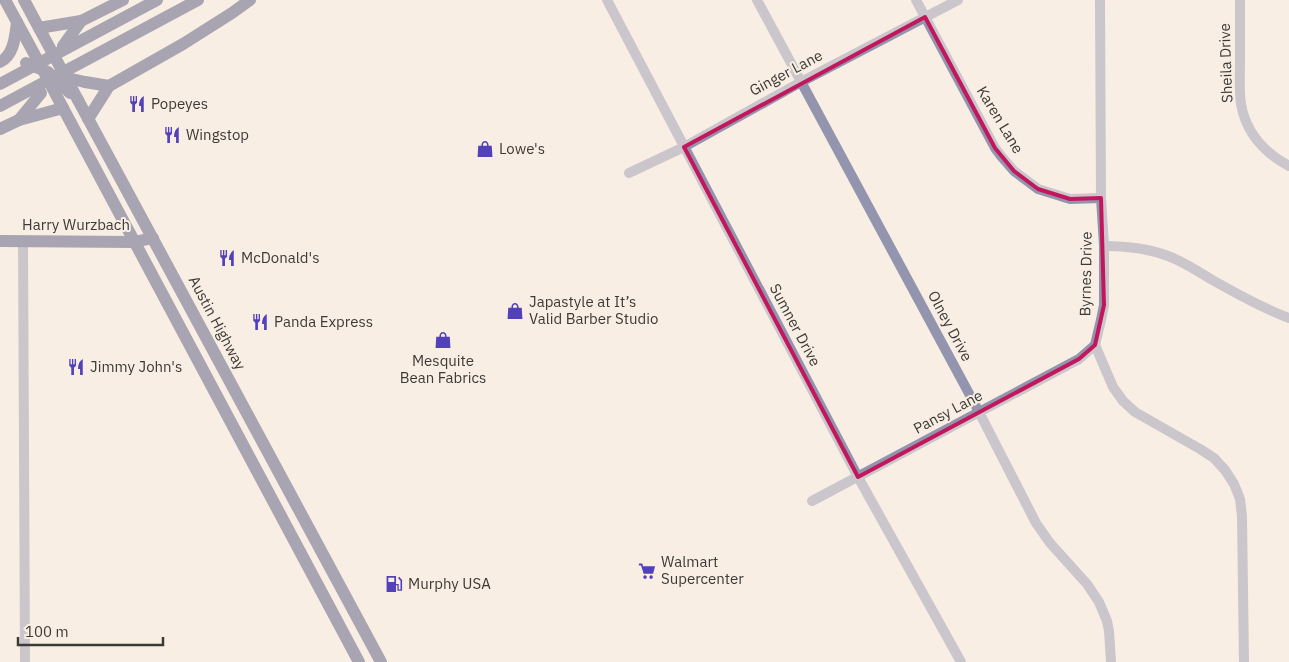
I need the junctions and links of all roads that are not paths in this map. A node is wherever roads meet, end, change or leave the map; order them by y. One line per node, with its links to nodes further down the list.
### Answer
1 (5, 0): 15 (main road, Austin Highway)
2 (24, 0): 16 (main road, Austin Highway)
3 (123, 0): 14 (main road)
4 (157, 0): 20 (main road)
5 (198, 0): 22 (main road)
6 (250, 0): 21 (main road)
7 (607, 0): 27 (street, Sumner Drive)
8 (757, 0): 19 (street, Olney Drive)
9 (916, 0): 13 (street, Karen Lane)
10 (958, 0): 13 (street, Ginger Lane)
11 (1100, 0): 30 (street, Byrnes Drive)
12 (1240, 0): 28 (street, Sheila Drive)
13 (925, 17): 19 (street, Ginger Lane); 30 (street, Karen Lane)
14 (81, 21): 16 (main road); 18 (main road)
15 (17, 22): 17 (main road); 18 (main road, Austin Highway)
16 (39, 28): 18 (main road, Austin Highway, bridge)
17 (3, 60): 18 (main road, bridge)
18 (51, 71): 21 (main road, bridge); 23 (main road, Austin Highway, bridge); 24 (main road, Austin Highway, bridge); 25 (main road)
19 (801, 82): 27 (street, Ginger Lane); 38 (street, Olney Drive)
20 (0, 84)
21 (109, 86): 24 (main road)
22 (0, 106)
23 (63, 108): 25 (main road); 34 (main road, Austin Highway)
24 (88, 119): 31 (main road, Austin Highway)
25 (19, 120): 26 (main road)
26 (0, 129)
27 (684, 147): 29 (street, Ginger Lane); 39 (street, Sumner Drive)
28 (1289, 166)
29 (629, 173)
30 (1101, 198): 35 (street, Byrnes Drive)
31 (153, 238): 34 (main road, Harry Wurzbach); 43 (main road, Austin Highway)
32 (0, 241): 33 (main road, Harry Wurzbach)
33 (23, 241): 34 (main road, Harry Wurzbach); 41 (street)
34 (134, 242): 42 (main road, Austin Highway)
35 (1104, 246): 36 (street); 37 (street, Byrnes Drive)
36 (1289, 318)
37 (1095, 345): 38 (street, Pansy Lane); 46 (street)
38 (979, 412): 39 (street, Pansy Lane); 45 (street, Olney Drive)
39 (858, 477): 40 (street, Pansy Lane); 44 (street, Sumner Drive)
40 (812, 501)
41 (25, 662)
42 (359, 662)
43 (381, 662)
44 (961, 662)
45 (1111, 662)
46 (1244, 662)

